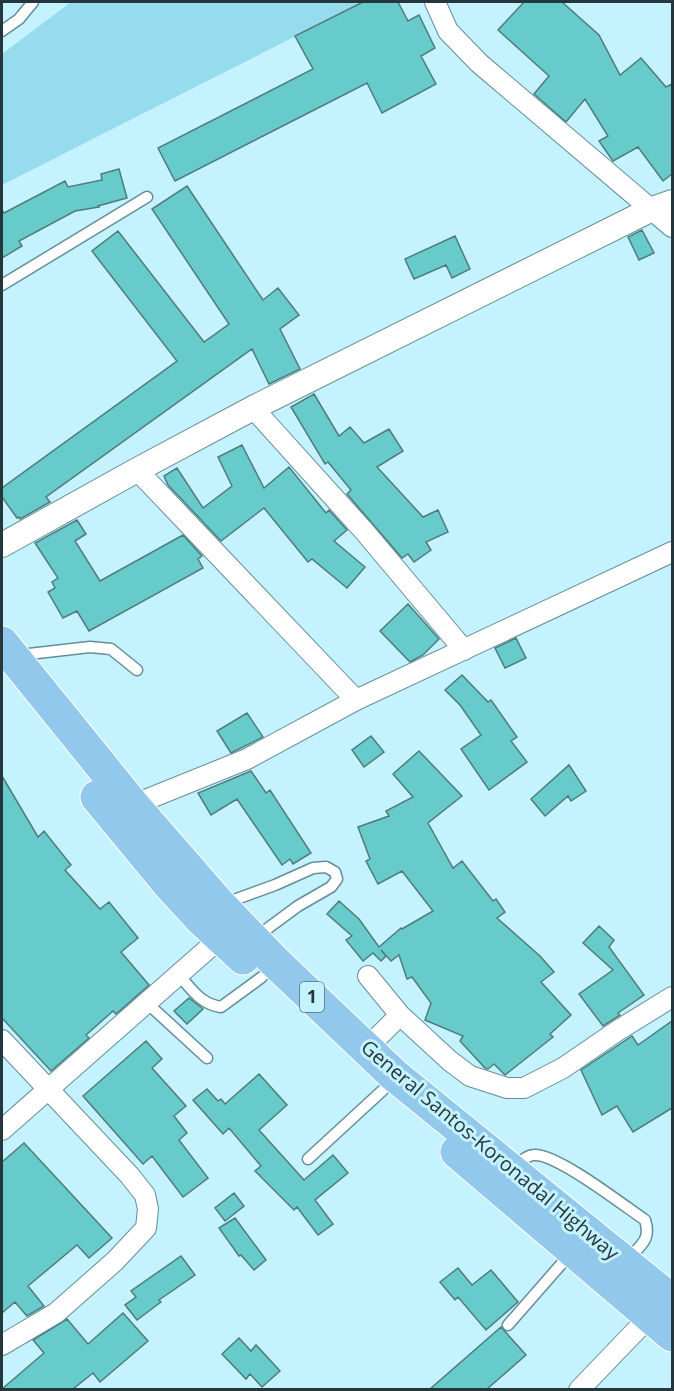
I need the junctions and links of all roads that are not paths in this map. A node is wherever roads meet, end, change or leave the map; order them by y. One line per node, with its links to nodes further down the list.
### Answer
1 (33, 2): 3 (lane)
2 (435, 2): 5 (street)
3 (2, 31)
4 (147, 197): 7 (lane)
5 (662, 206): 6 (street); 8 (street)
6 (672, 227)
7 (2, 285)
8 (253, 408): 9 (street); 12 (street)
9 (136, 470): 10 (street); 15 (street)
10 (2, 545)
11 (672, 552): 12 (street)
12 (464, 650): 15 (street)
13 (5, 659): 14 (lane); 16 (highway, General Santos-Koronadal Highway / 1); 17 (highway, General Santos-Koronadal Highway / 1)
14 (137, 670)
15 (356, 700): 16 (street)
16 (133, 805): 17 (highway, General Santos-Koronadal Highway / 1)
17 (233, 925): 17 (lane); 18 (street); 20 (highway, General Santos-Koronadal Highway / 1); 25 (highway, General Santos-Koronadal Highway / 1)
18 (179, 975): 20 (lane); 22 (street)
19 (368, 976): 23 (street)
20 (262, 977): 28 (highway, General Santos-Koronadal Highway / 1)
21 (672, 997): 23 (street)
22 (147, 1003): 26 (lane); 27 (street)
23 (400, 1015): 25 (street)
24 (2, 1040): 27 (street)
25 (367, 1048): 31 (highway, General Santos-Koronadal Highway / 1)
26 (207, 1058)
27 (48, 1089): 29 (street); 36 (street)
28 (383, 1090): 30 (lane); 32 (highway, General Santos-Koronadal Highway / 1)
29 (2, 1130)
30 (308, 1159)
31 (512, 1169): 32 (highway, General Santos-Koronadal Highway / 1); 33 (lane)
32 (582, 1241): 33 (highway, General Santos-Koronadal Highway / 1); 34 (highway, General Santos-Koronadal Highway / 1); 35 (lane)
33 (625, 1263): 34 (highway, General Santos-Koronadal Highway / 1)
34 (665, 1318): 37 (street)
35 (508, 1325)
36 (2, 1345)
37 (579, 1389)

